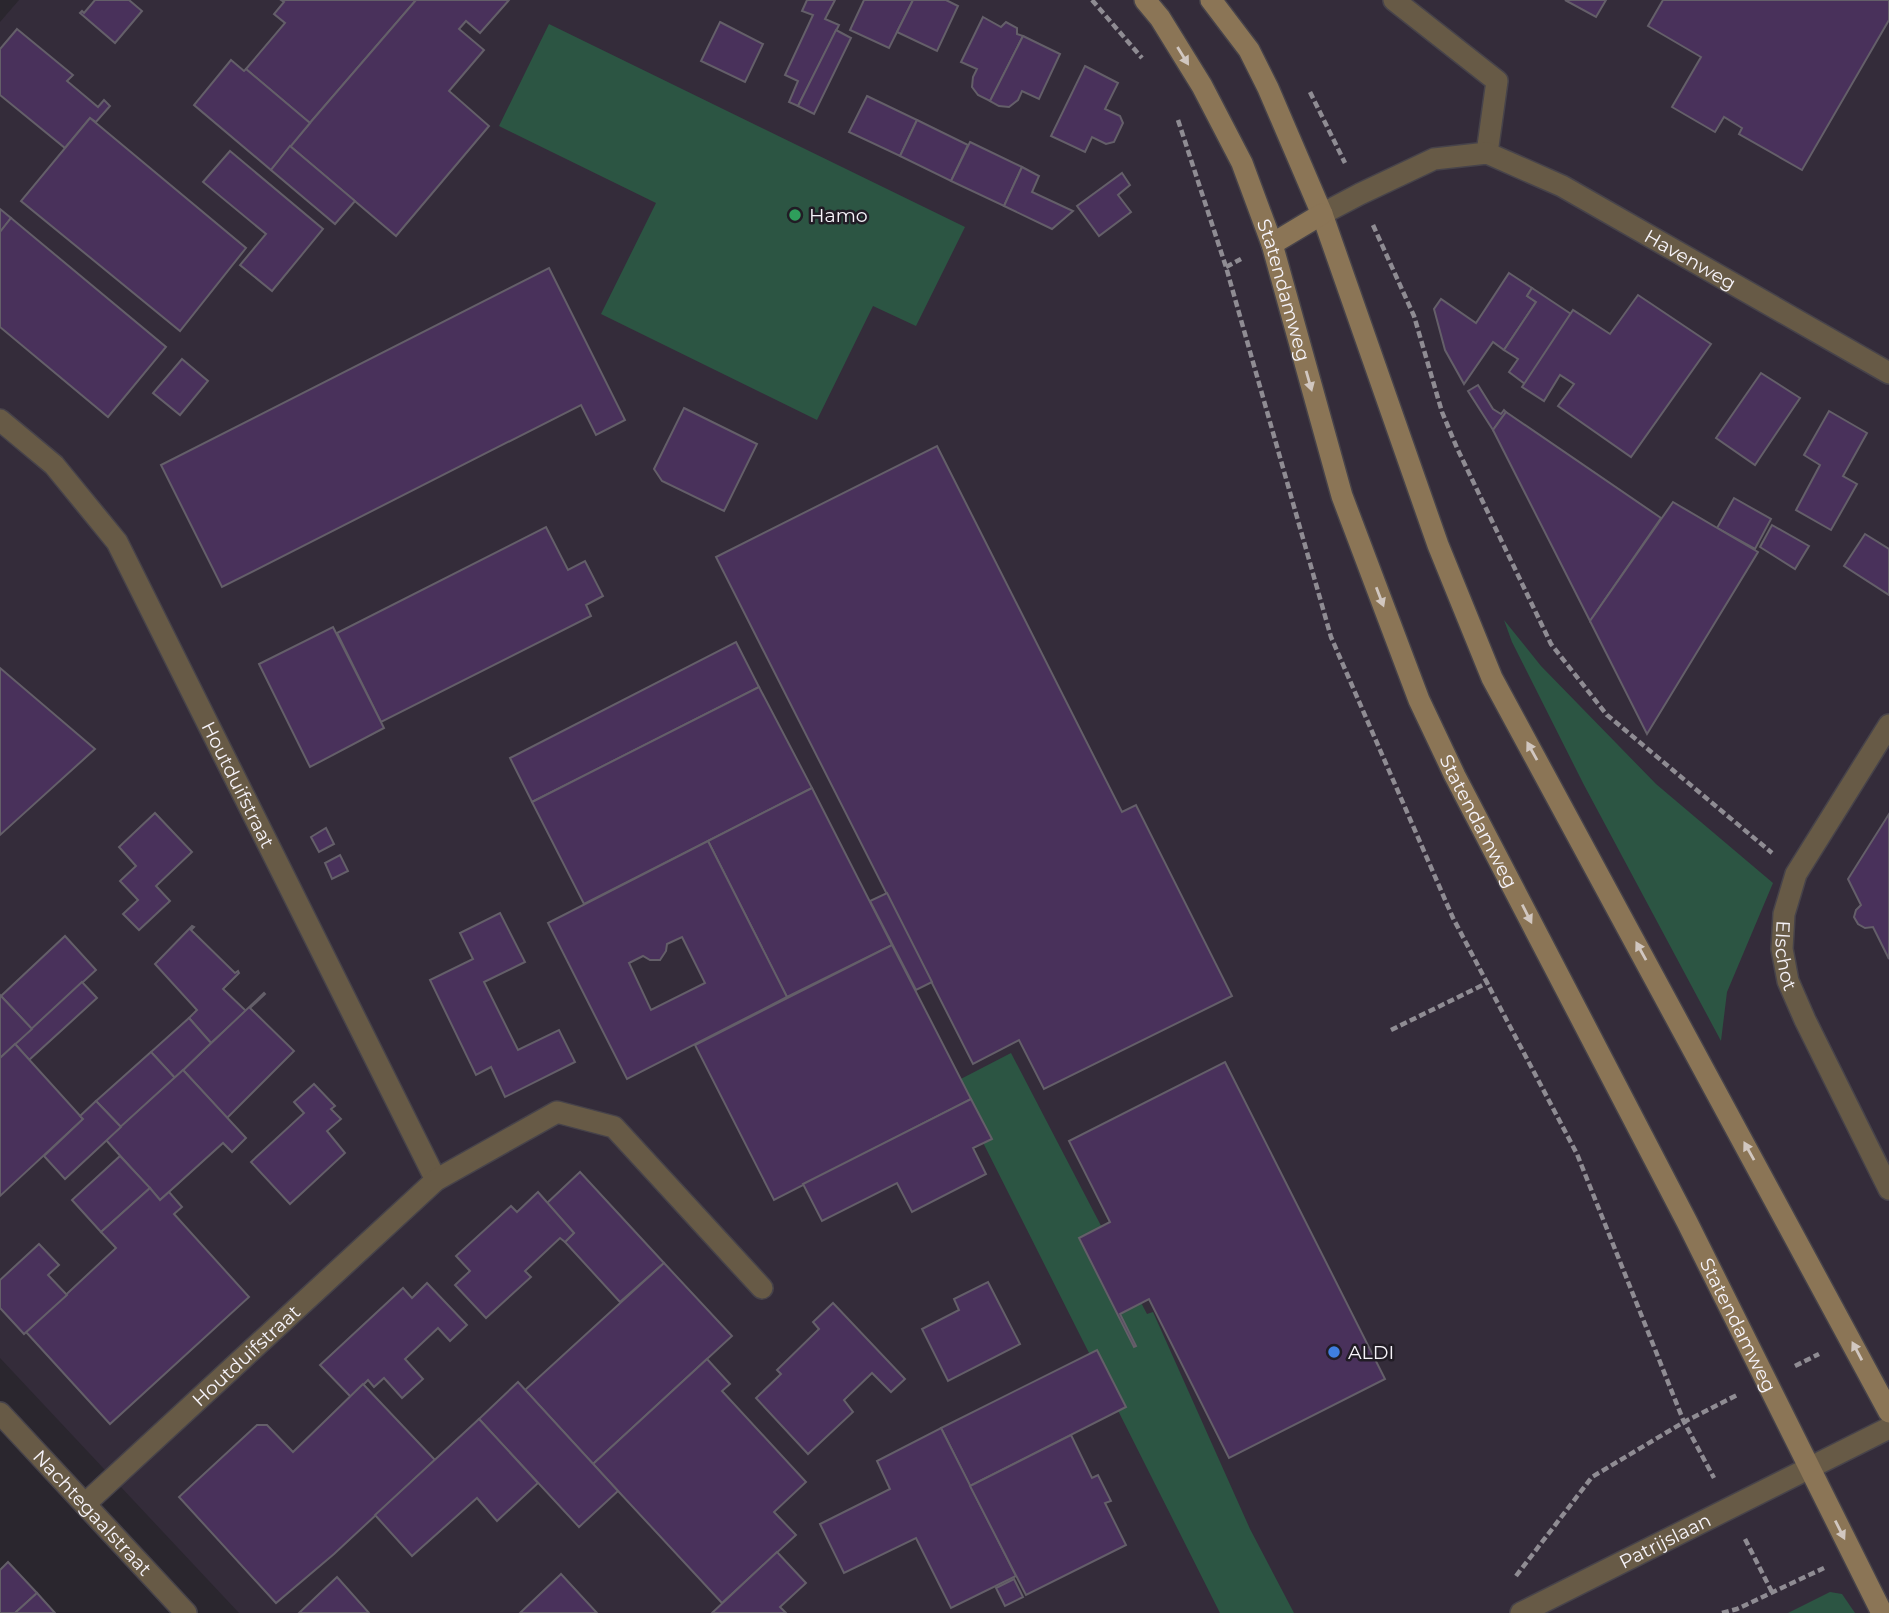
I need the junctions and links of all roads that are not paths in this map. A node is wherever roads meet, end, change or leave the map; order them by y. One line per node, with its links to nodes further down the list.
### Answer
1 (1145, 0): 6 (street, Statendamweg, one-way to 6)
2 (1211, 0): 5 (street)
3 (1394, 0): 4 (street)
4 (1487, 153): 5 (street); 7 (street, Havenweg)
5 (1322, 214): 6 (street); 13 (street, one-way to 5)
6 (1272, 244): 16 (street, Statendamweg, one-way to 16)
7 (1889, 373)
8 (0, 420): 10 (street, Houtduifstraat)
9 (1889, 725): 11 (street, Elschot)
10 (436, 1180): 12 (street, Houtduifstraat); 17 (street, Houtduifstraat)
11 (1889, 1189)
12 (762, 1288)
13 (1889, 1412)
14 (0, 1413): 17 (street, Nachtegaalstraat)
15 (1889, 1428): 16 (street, Patrijslaan)
16 (1809, 1469): 19 (street, Patrijslaan); 20 (street, Statendamweg, one-way to 20)
17 (85, 1504): 18 (street, Nachtegaalstraat)
18 (186, 1613)
19 (1521, 1613)
20 (1882, 1613)

